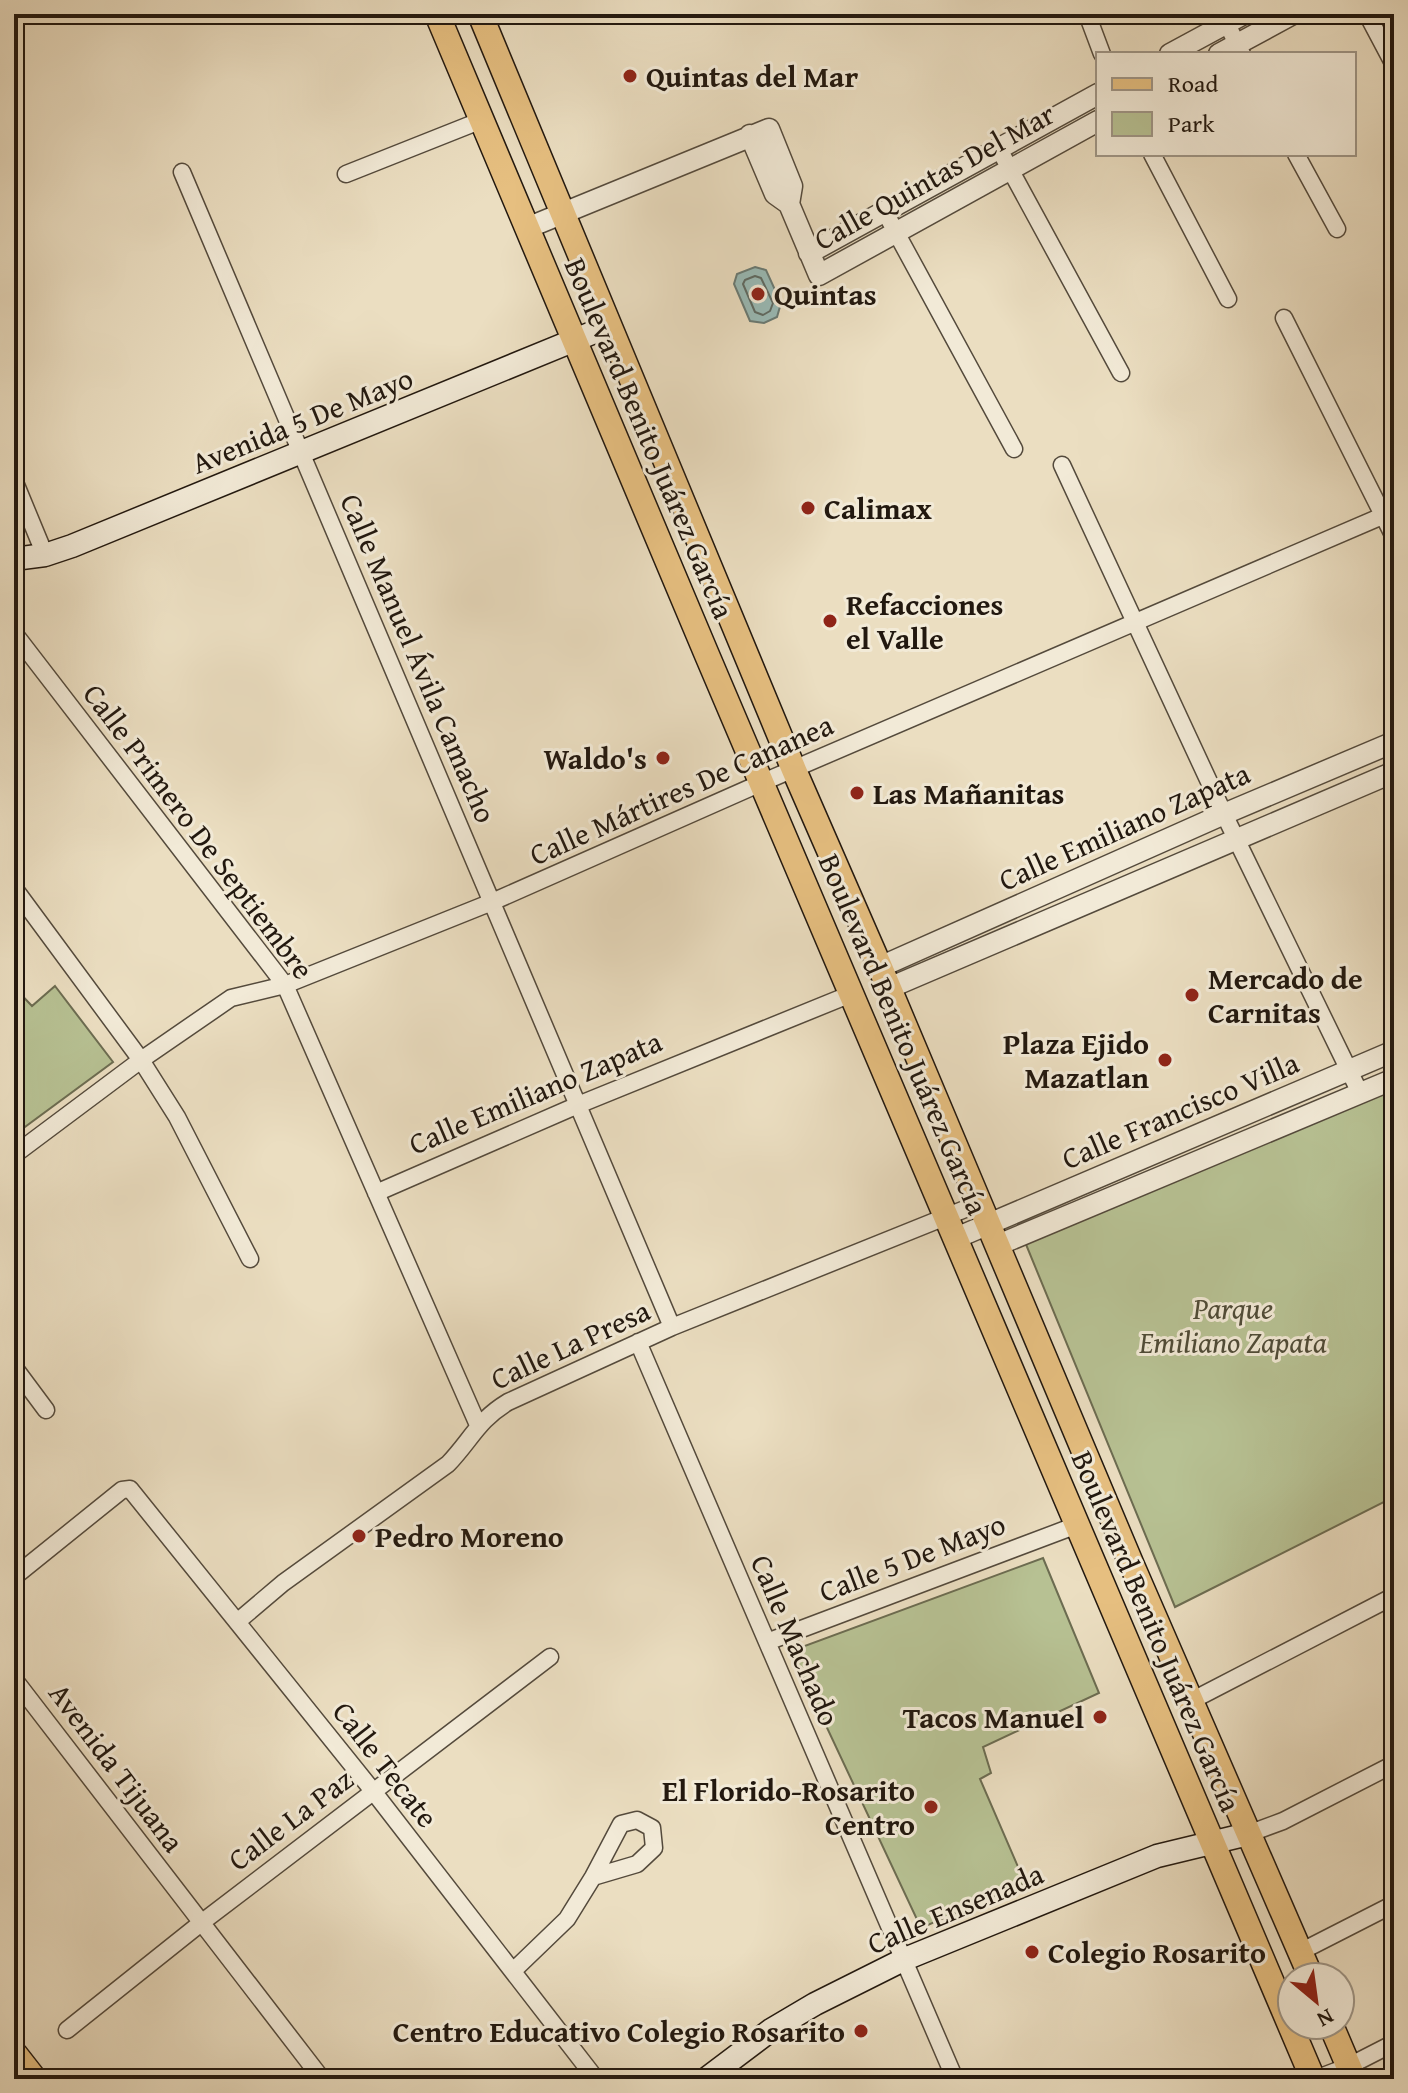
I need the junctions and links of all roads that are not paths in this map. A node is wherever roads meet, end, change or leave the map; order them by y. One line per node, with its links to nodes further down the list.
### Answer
1 (437, 14): 12 (main road, Boulevard Benito Juárez García)
2 (480, 14): 21 (main road, Boulevard Benito Juárez García)
3 (1087, 14): 8 (street)
4 (1293, 14): 7 (street)
5 (1367, 14): 10 (street)
6 (1231, 17): 7 (street); 9 (street)
7 (1232, 51)
8 (1101, 52)
9 (1173, 52)
10 (1394, 65)
11 (1096, 95): 14 (street, Calle Quintas Del Mar)
12 (482, 120): 19 (street); 22 (main road, Boulevard Benito Juárez García)
13 (1096, 122): 17 (street, Calle Quintas Del Mar)
14 (999, 149): 17 (street); 20 (street, Calle Quintas Del Mar)
15 (1153, 156): 26 (street)
16 (1297, 156): 23 (street)
17 (1012, 169): 24 (street, Calle Quintas Del Mar); 30 (street)
18 (182, 172): 32 (street, Calle Manuel Ávila Camacho)
19 (346, 174)
20 (885, 212): 24 (street); 25 (street, Calle Quintas Del Mar)
21 (565, 213): 22 (street, Calle Quintas Del Mar); 25 (street, Calle Quintas Del Mar); 28 (main road, Boulevard Benito Juárez García)
22 (527, 228): 29 (main road, Boulevard Benito Juárez García)
23 (1337, 229)
24 (896, 232): 25 (street, Calle Quintas Del Mar); 31 (street)
25 (809, 253)
26 (1228, 299)
27 (1284, 318): 35 (street)
28 (609, 326): 29 (main road, Avenida 5 De Mayo); 42 (main road, Boulevard Benito Juárez García)
29 (574, 341): 32 (main road, Avenida 5 De Mayo); 44 (main road, Boulevard Benito Juárez García)
30 (1121, 373)
31 (1014, 449)
32 (302, 453): 37 (main road, Avenida 5 De Mayo); 48 (street, Calle Manuel Ávila Camacho)
33 (1062, 465): 39 (street)
34 (14, 480): 37 (street)
35 (1389, 513): 36 (street); 39 (street, Calle Mártires De Cananea)
36 (1394, 537)
37 (45, 555): 38 (main road, Avenida 5 De Mayo)
38 (14, 559)
39 (1135, 624): 42 (street, Calle Mártires De Cananea); 45 (street)
40 (14, 633): 50 (street, Calle Primero De Septiembre)
41 (1394, 742): 45 (street, Calle Emiliano Zapata)
42 (794, 770): 44 (street, Calle Mártires De Cananea); 49 (main road, Boulevard Benito Juárez García)
43 (1394, 772): 46 (street, Calle Emiliano Zapata)
44 (761, 783): 48 (street, Calle Mártires De Cananea); 51 (main road, Boulevard Benito Juárez García)
45 (1224, 814): 46 (street); 49 (street, Calle Emiliano Zapata)
46 (1236, 838): 49 (street, Calle Emiliano Zapata); 54 (street)
47 (14, 888): 53 (street)
48 (492, 902): 50 (street, Calle Mártires De Cananea); 57 (street, Calle Manuel Ávila Camacho)
49 (885, 978): 60 (main road, Boulevard Benito Juárez García)
50 (285, 985): 53 (street, Calle Mártires De Cananea); 59 (street, Calle Primero De Septiembre)
51 (851, 994): 57 (street, Calle Emiliano Zapata); 61 (main road, Boulevard Benito Juárez García)
52 (1394, 1051): 54 (street, Calle Francisco Villa)
53 (141, 1060): 58 (street, Calle Mártires De Cananea); 62 (street)
54 (1350, 1070): 56 (street); 60 (street, Calle Francisco Villa)
55 (1394, 1079): 56 (street, Calle Francisco Villa)
56 (1360, 1093): 60 (street, Calle Francisco Villa)
57 (578, 1105): 59 (street, Calle Emiliano Zapata); 63 (street, Calle Manuel Ávila Camacho)
58 (14, 1155)
59 (376, 1193): 67 (street, Calle Primero De Septiembre)
60 (989, 1224): 61 (street); 75 (main road, Boulevard Benito Juárez García)
61 (952, 1227): 63 (street, Calle La Presa); 68 (main road, Boulevard Benito Juárez García)
62 (250, 1259)
63 (672, 1327): 64 (street, Calle La Presa)
64 (638, 1342): 67 (street, Calle La Presa); 72 (street, Calle Machado)
65 (14, 1367): 66 (street)
66 (46, 1410)
67 (478, 1425): 71 (street, Calle La Presa)
68 (1077, 1525): 72 (street, Calle 5 De Mayo); 79 (main road, Boulevard Benito Juárez García)
69 (14, 1577): 71 (street, Calle Tecate)
70 (1394, 1596): 75 (street)
71 (237, 1622): 77 (street, Calle Tecate)
72 (767, 1642): 84 (street, Calle Machado)
73 (550, 1657): 77 (street, Calle La Paz)
74 (14, 1679): 82 (street, Avenida Tijuana)
75 (1191, 1701): 78 (main road, Boulevard Benito Juárez García)
76 (1394, 1764): 78 (street)
77 (373, 1791): 82 (street, Calle La Paz); 86 (street, Calle Tecate)
78 (1248, 1834): 79 (main road, Calle Ensenada); 83 (main road, Boulevard Benito Juárez García)
79 (1213, 1844): 84 (main road, Calle Ensenada); 97 (main road, Boulevard Benito Juárez García)
80 (593, 1877): 86 (street)
81 (1394, 1904): 83 (street)
82 (201, 1923): 87 (street, Calle La Paz); 93 (street, Avenida Tijuana)
83 (1300, 1952): 85 (main road, Boulevard Benito Juárez García)
84 (905, 1959): 95 (main road, Calle Ensenada); 96 (street, Calle Machado)
85 (1304, 1961)
86 (513, 1971): 94 (street, Calle Tecate)
87 (67, 2030)
88 (1338, 2041): 91 (main road)
89 (1394, 2043): 91 (street)
90 (14, 2056): 92 (highway)
91 (1352, 2073): 97 (street)
92 (32, 2079)
93 (322, 2079)
94 (596, 2079)
95 (706, 2079)
96 (955, 2079)
97 (1314, 2079)

